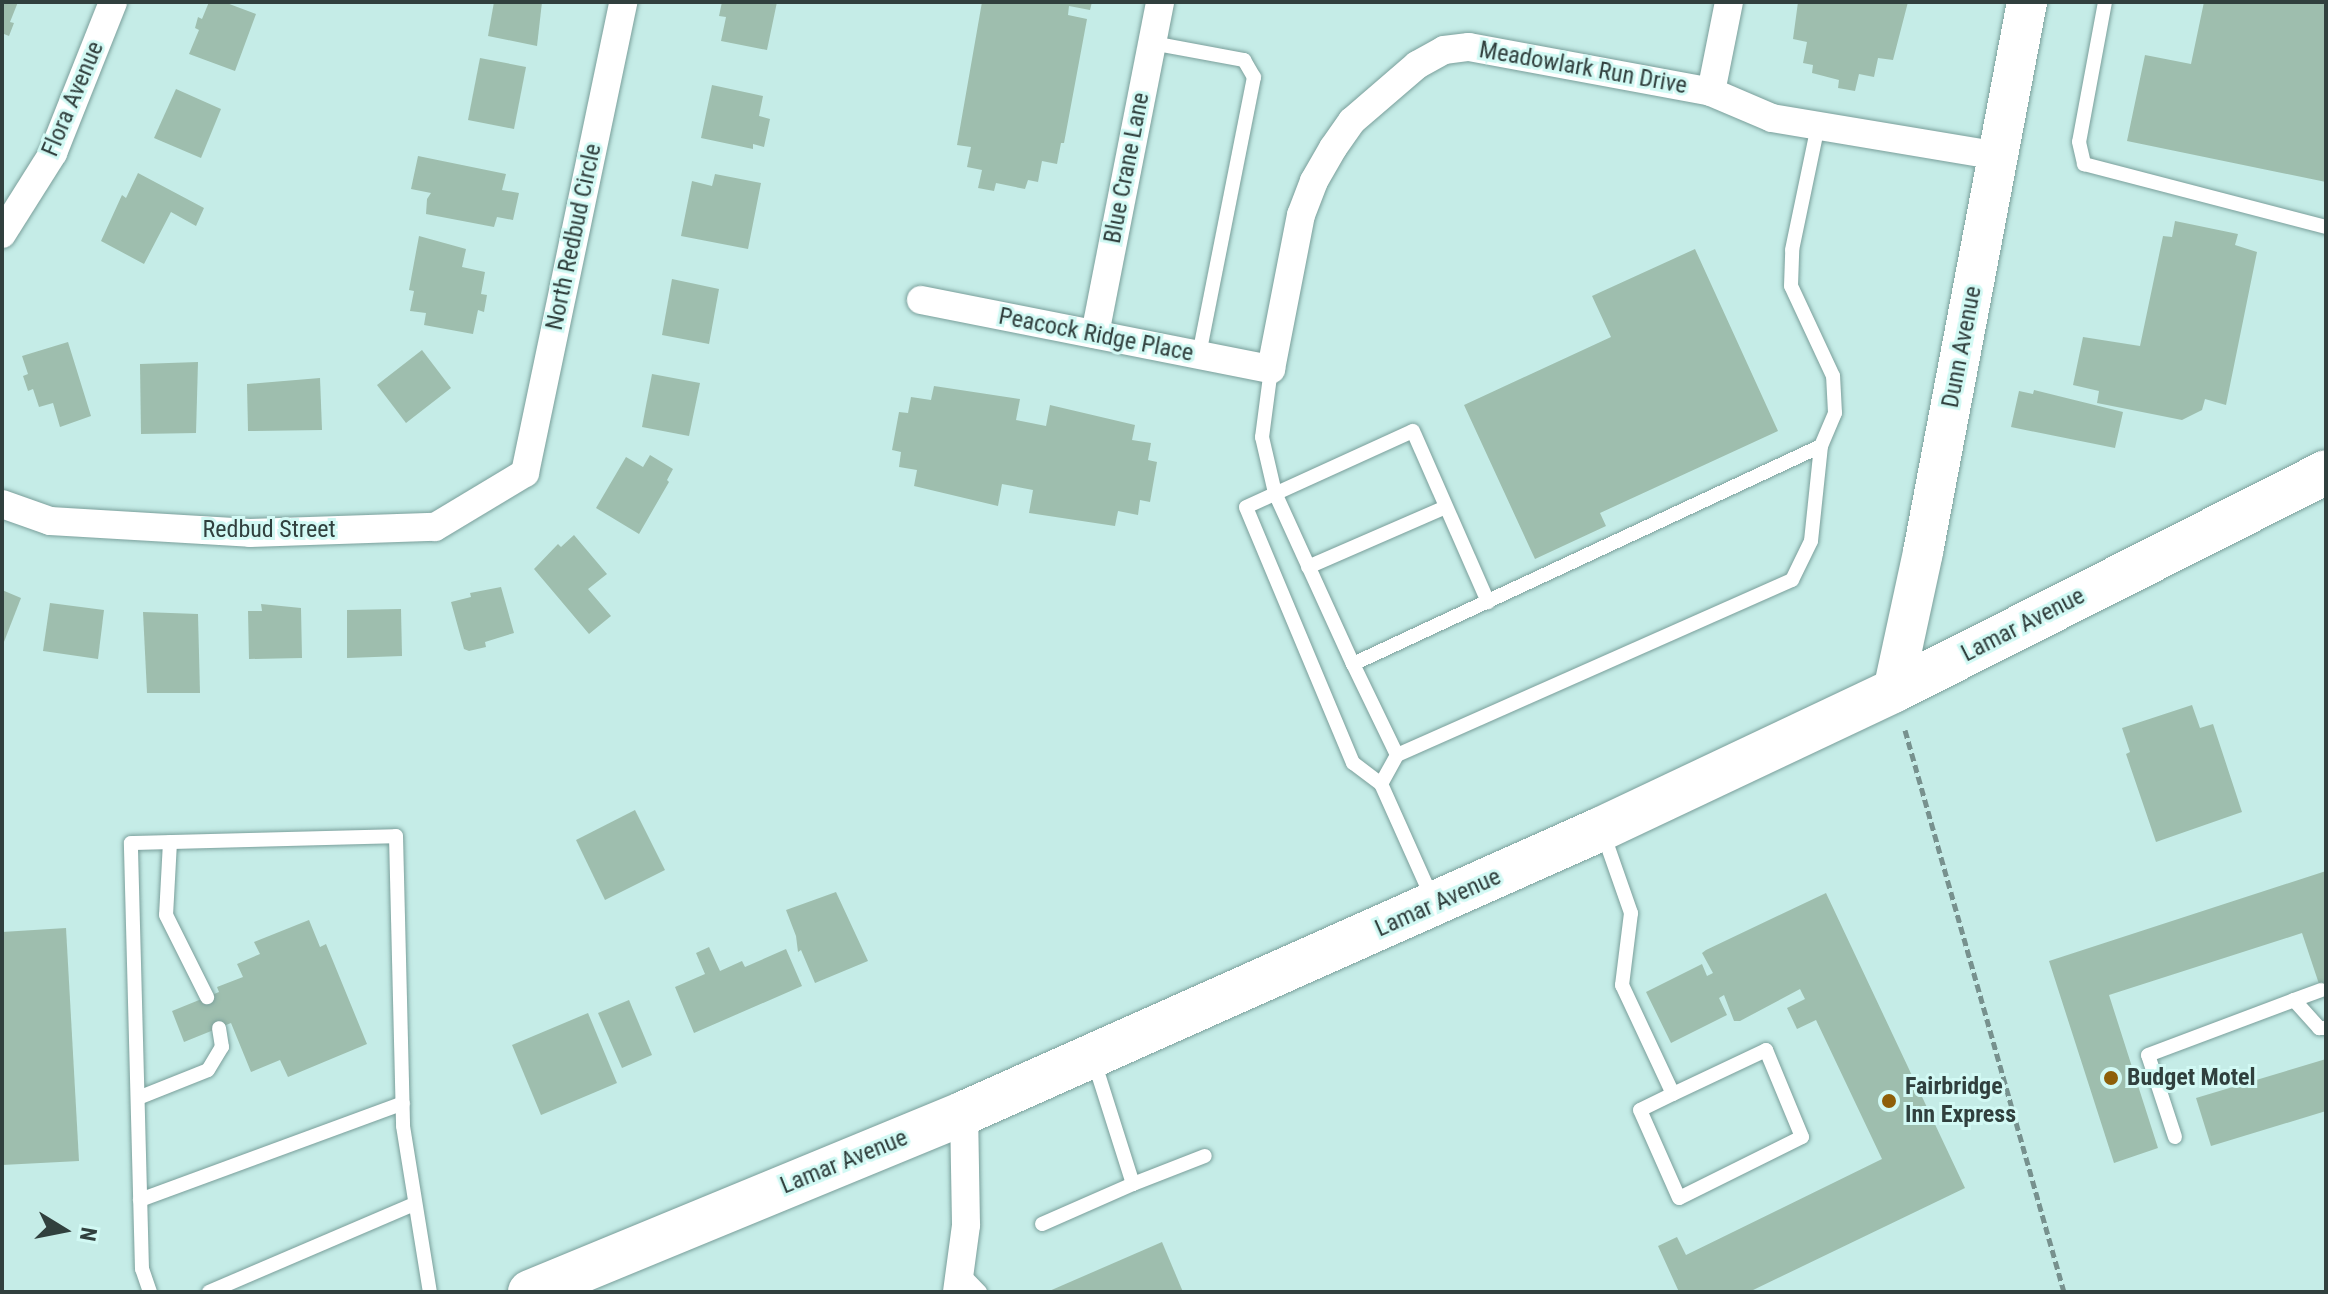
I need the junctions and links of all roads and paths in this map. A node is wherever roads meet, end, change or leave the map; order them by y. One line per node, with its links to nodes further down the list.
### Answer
1 (113, 2): 12 (street, Flora Avenue)
2 (623, 2): 19 (street, North Redbud Circle)
3 (1160, 2): 7 (street, Blue Crane Lane)
4 (1729, 2): 8 (street)
5 (2027, 2): 10 (street, Dunn Avenue)
6 (2105, 2): 11 (lane)
7 (1152, 43): 14 (street, Blue Crane Lane); 15 (lane)
8 (1711, 92): 9 (street, Meadowlark Run Drive); 16 (street, Meadowlark Run Drive)
9 (1818, 126): 10 (street, Meadowlark Run Drive); 17 (lane)
10 (1998, 156): 26 (street, Dunn Avenue)
11 (2326, 227)
12 (2, 234)
13 (921, 300): 14 (street, Peacock Ridge Place)
14 (1095, 334): 15 (street, Peacock Ridge Place)
15 (1199, 355): 16 (street, Peacock Ridge Place)
16 (1271, 369): 20 (lane)
17 (1821, 446): 24 (lane); 27 (lane)
18 (2326, 472): 26 (main road, Lamar Avenue)
19 (525, 473): 21 (street, Redbud Street)
20 (1275, 493): 22 (lane); 23 (lane); 28 (lane)
21 (2, 504)
22 (1446, 507): 23 (lane); 24 (lane)
23 (1308, 567): 25 (lane)
24 (1488, 602): 25 (lane)
25 (1353, 664): 27 (lane)
26 (1893, 691): 29 (main road, Lamar Avenue); 54 (path)
27 (1397, 755): 28 (lane)
28 (1381, 784): 31 (lane)
29 (1601, 829): 31 (main road, Lamar Avenue); 38 (lane)
30 (170, 842): 33 (lane); 39 (lane); 40 (lane)
31 (1435, 905): 37 (main road, Lamar Avenue)
32 (2321, 990): 34 (lane)
33 (207, 997)
34 (2294, 1000): 36 (lane); 42 (lane)
35 (219, 1028): 39 (lane)
36 (2326, 1028)
37 (1092, 1056): 41 (main road, Lamar Avenue); 44 (lane)
38 (1673, 1094): 38 (lane)
39 (138, 1098): 45 (lane)
40 (403, 1103): 45 (lane); 46 (lane)
41 (964, 1113): 48 (street); 49 (main road, Lamar Avenue)
42 (2175, 1137)
43 (1205, 1156): 44 (lane)
44 (1133, 1184): 47 (lane)
45 (140, 1200): 50 (lane)
46 (414, 1204): 51 (lane); 52 (lane)
47 (1042, 1224)
48 (959, 1281): 53 (lane)
49 (543, 1290)
50 (150, 1292)
51 (209, 1292)
52 (430, 1292)
53 (980, 1292)
54 (2064, 1292)

